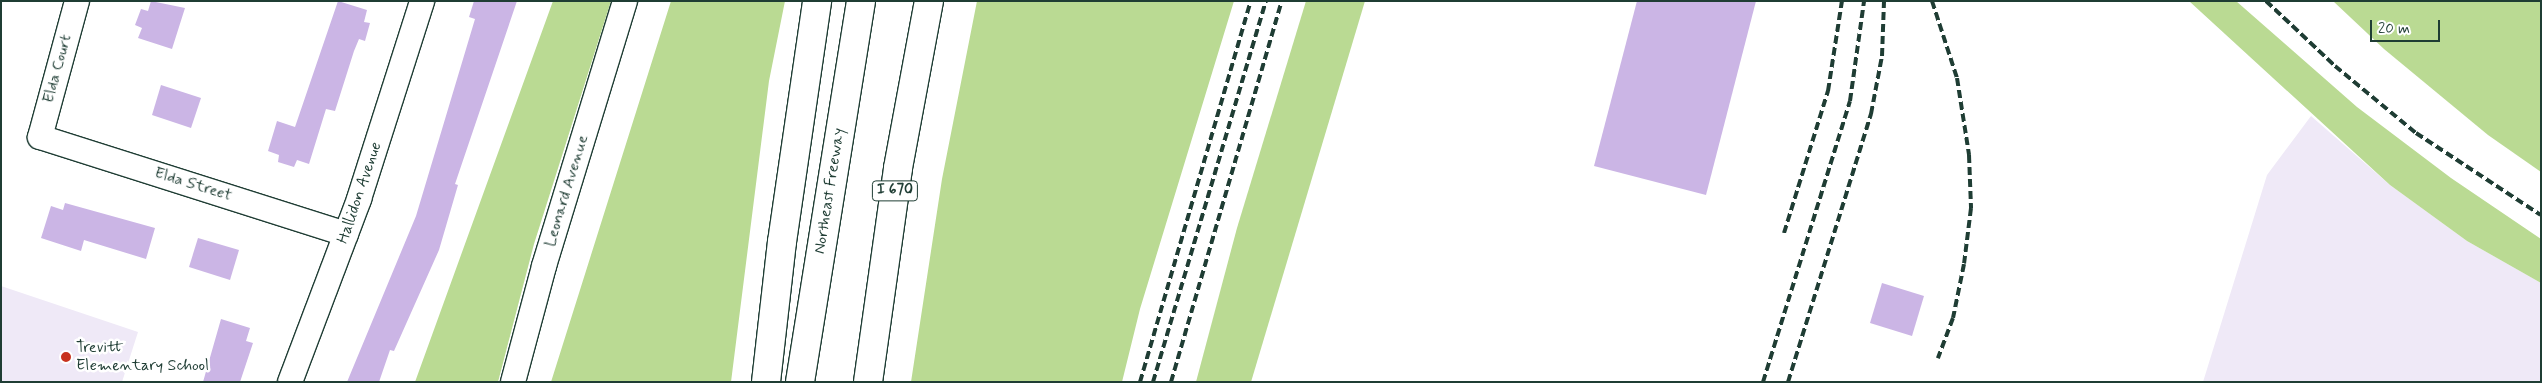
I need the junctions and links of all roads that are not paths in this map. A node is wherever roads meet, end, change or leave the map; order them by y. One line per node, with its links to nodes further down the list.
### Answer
1 (77, 1): 7 (street, Elda Court)
2 (422, 1): 8 (street, Hallidon Avenue)
3 (625, 1): 10 (street, Leonard Avenue)
4 (817, 1): 11 (highway)
5 (862, 1): 12 (highway, Northeast Freeway)
6 (929, 1): 13 (highway, I 670)
7 (40, 138): 8 (street, Elda Street)
8 (346, 234): 9 (street, Hallidon Avenue)
9 (290, 382)
10 (513, 382)
11 (766, 382)
12 (800, 382)
13 (868, 382)

